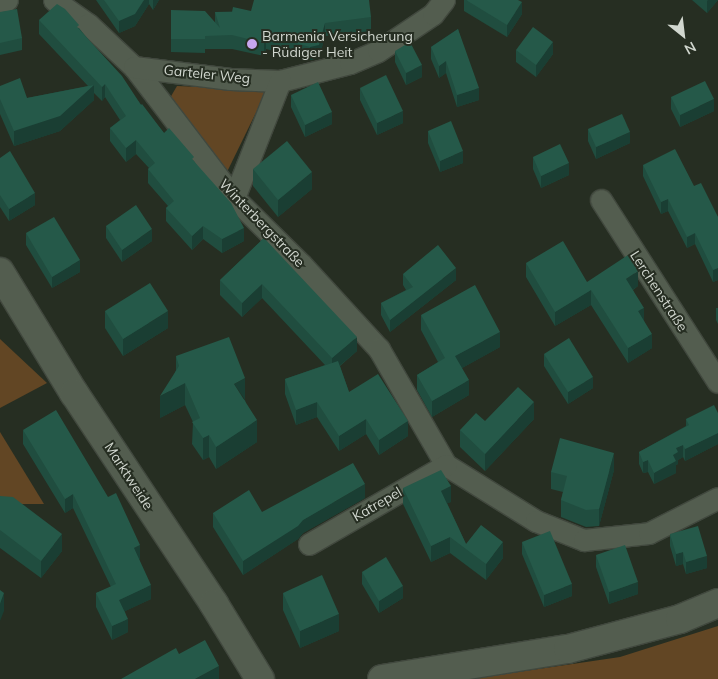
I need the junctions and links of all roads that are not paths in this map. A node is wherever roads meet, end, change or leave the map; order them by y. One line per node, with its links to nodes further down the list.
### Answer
1 (7, 0): 4 (street)
2 (54, 0): 5 (street, Winterbergstraße)
3 (444, 0): 6 (street, Garteler Weg)
4 (0, 1)
5 (134, 67): 6 (street, Garteler Weg); 7 (street, Winterbergstraße)
6 (280, 81): 7 (street)
7 (234, 198): 11 (street, Winterbergstraße)
8 (601, 200): 10 (street, Lerchenstraße)
9 (0, 272): 15 (street, Marktweide)
10 (718, 382)
11 (446, 465): 12 (street); 13 (street, Katrepel)
12 (718, 498)
13 (308, 544)
14 (718, 603): 16 (street)
15 (260, 679)
16 (382, 679)

